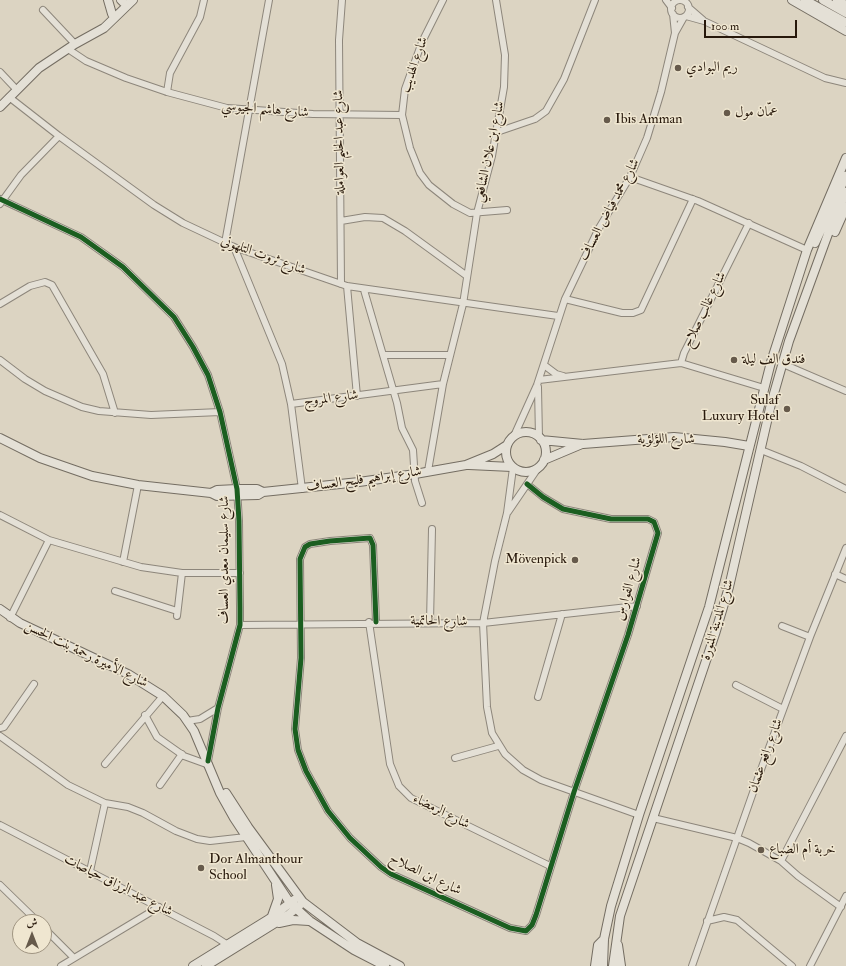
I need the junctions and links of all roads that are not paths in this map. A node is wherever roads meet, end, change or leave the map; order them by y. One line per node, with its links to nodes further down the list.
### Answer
1 (108, 0): 21 (street)
2 (133, 0): 26 (street)
3 (204, 0): 32 (street)
4 (269, 0): 35 (street)
5 (342, 0): 36 (street, شارع عبد الحليم العواملة)
6 (443, 0): 37 (street, شارع الهديب)
7 (496, 0): 38 (street, شارع ابن علان الشافعي)
8 (595, 0): 38 (street)
9 (666, 0): 19 (street)
10 (792, 0): 24 (street)
11 (805, 0): 24 (street)
12 (823, 0): 20 (street)
13 (837, 0): 17 (street)
14 (124, 1): 21 (street)
15 (676, 1): 16 (street); 19 (street)
16 (686, 3): 22 (street); 23 (street)
17 (846, 5)
18 (43, 10): 27 (street)
19 (672, 11): 22 (street); 25 (street, شارع محمد فياض العساف)
20 (846, 13)
21 (112, 14): 26 (street)
22 (685, 16): 23 (street); 25 (street, شارع محمد فياض العساف)
23 (704, 21): 30 (street)
24 (846, 28)
25 (675, 33): 42 (street, شارع محمد فياض العساف)
26 (88, 36): 27 (street)
27 (75, 44): 28 (street)
28 (68, 49): 31 (street); 32 (street, شارع هاشم الجيوسي)
29 (0, 72): 31 (street)
30 (846, 83)
31 (16, 89): 33 (street)
32 (167, 92): 35 (street, شارع هاشم الجيوسي)
33 (9, 97): 34 (street); 39 (street, شارع ثروت التلهوني)
34 (0, 107)
35 (249, 110): 36 (street, شارع هاشم الجيوسي); 51 (street)
36 (340, 114): 37 (street, شارع هاشم الجيوسي); 49 (street, شارع عبد الحليم العواملة)
37 (402, 115): 48 (street, شارع الهديب)
38 (497, 132): 48 (street, شارع ابن علان الشافعي)
39 (59, 136): 45 (street); 51 (street, شارع ثروت التلهوني)
40 (846, 158): 53 (street, شارع المدينة المنورة)
41 (846, 176): 55 (street, شارع المدينة المنورة)
42 (630, 177): 44 (street); 59 (street, شارع محمد فياض العساف)
43 (846, 192): 54 (street, شارع المدينة المنورة)
44 (693, 199): 50 (street); 59 (street)
45 (1, 201): 77 (street, شارع سليمان معدي العساف)
46 (846, 207): 54 (street, شارع المدينة المنورة)
47 (507, 210): 48 (street, شارع الهديب)
48 (477, 213): 56 (street, شارع ابن علان الشافعي)
49 (341, 221): 56 (street); 57 (street, شارع عبد الحليم العواملة)
50 (749, 223): 53 (street); 66 (street, شارع غالب صلاح)
51 (225, 243): 52 (street, شارع ثروت التلهوني)
52 (234, 247): 57 (street, شارع ثروت التلهوني); 76 (street, شارع المروج)
53 (807, 250): 55 (street, شارع المدينة المنورة)
54 (815, 272): 67 (street, شارع المدينة المنورة)
55 (800, 275): 72 (street, شارع المدينة المنورة)
56 (467, 276): 61 (street, شارع ابن علان الشافعي)
57 (344, 285): 58 (street, شارع ثروت التلهوني); 75 (street, شارع عبد الحليم العواملة)
58 (364, 290): 61 (street, شارع ثروت التلهوني); 63 (street)
59 (565, 299): 62 (street, شارع محمد فياض العساف)
60 (0, 304): 78 (street)
61 (463, 304): 62 (street, شارع ثروت التلهوني); 64 (street, شارع ابن علان الشافعي)
62 (558, 316): 68 (street, شارع محمد فياض العساف)
63 (383, 355): 64 (street); 74 (street)
64 (450, 355): 71 (street, شارع ابن علان الشافعي)
65 (0, 360): 78 (street)
66 (681, 363): 69 (street); 72 (street, شارع غالب صلاح)
67 (783, 364): 73 (street); 85 (street, شارع المدينة المنورة)
68 (544, 365): 69 (street); 70 (street, شارع محمد فياض العساف)
69 (564, 377): 70 (street)
70 (538, 382): 79 (street, شارع محمد فياض العساف); 81 (street, شارع محمد فياض العساف)
71 (444, 384): 74 (street, شارع المروج); 90 (street, شارع ابن علان الشافعي)
72 (764, 388): 84 (street, شارع المدينة المنورة)
73 (846, 391)
74 (394, 392): 75 (street, شارع المروج); 91 (street)
75 (357, 396): 76 (street, شارع المروج)
76 (291, 404): 94 (street)
77 (220, 412): 78 (street); 96 (street, شارع سليمان معدي العساف)
78 (115, 413)
79 (514, 436): 81 (street); 83 (street)
80 (0, 438): 93 (street, شارع إبراهيم فليح العساف)
81 (540, 439): 82 (street, شارع اللؤلؤية); 86 (street)
82 (583, 444): 84 (street, شارع اللؤلؤية); 86 (street, شارع اللؤلؤية)
83 (507, 445): 87 (street, شارع إبراهيم فليح العساف); 88 (street)
84 (749, 446): 141 (street, شارع المدينة المنورة)
85 (761, 450): 95 (street); 142 (street, شارع المدينة المنورة)
86 (544, 460): 89 (street)
87 (466, 465): 88 (street, شارع إبراهيم فليح العساف); 90 (street, شارع إبراهيم فليح العساف)
88 (512, 467): 89 (street); 98 (street)
89 (538, 468): 92 (street)
90 (428, 472): 91 (street, شارع إبراهيم فليح العساف)
91 (415, 474): 94 (street, شارع إبراهيم فليح العساف); 97 (street)
92 (527, 484): 98 (street); 110 (street, شارع الفوارس)
93 (138, 485): 96 (street, شارع إبراهيم فليح العساف); 104 (street)
94 (302, 489): 96 (street, شارع إبراهيم فليح العساف)
95 (846, 489)
96 (237, 492): 106 (street, شارع سليمان معدي العساف)
97 (422, 503)
98 (507, 513): 116 (street)
99 (0, 515): 102 (street)
100 (432, 529): 115 (street)
101 (366, 537): 114 (street, شارع الرمضاء); 118 (street, شارع ابن الصلاح)
102 (49, 540): 104 (street); 113 (street)
103 (846, 548): 107 (street, شارع رافع عثمان)
104 (122, 562): 105 (street)
105 (182, 573): 106 (street); 109 (street)
106 (240, 573): 117 (street, شارع سليمان معدي العساف)
107 (835, 574): 108 (street); 120 (street, شارع رافع عثمان)
108 (846, 579)
109 (115, 591)
110 (637, 606): 112 (street, شارع الحاتمية); 139 (street, شارع الفوارس)
111 (0, 609): 113 (street, شارع الأميرة رحمة بنت الحسن)
112 (562, 614): 116 (street, شارع الحاتمية); 124 (street)
113 (10, 618): 123 (street, شارع الأميرة رحمة بنت الحسن)
114 (373, 622): 115 (street, شارع الحاتمية); 118 (street, شارع الحاتمية); 147 (street, شارع الرمضاء)
115 (430, 622): 116 (street, شارع الحاتمية)
116 (484, 623): 132 (street)
117 (240, 624): 118 (street, شارع الحاتمية); 125 (street, شارع سليمان معدي العساف)
118 (301, 624): 147 (street, شارع ابن الصلاح)
119 (782, 626): 120 (street)
120 (810, 637): 126 (street, شارع رافع عثمان)
121 (34, 684): 129 (street)
122 (736, 685): 126 (street)
123 (163, 696): 127 (street); 128 (street, شارع الأميرة رحمة بنت الحسن)
124 (538, 697)
125 (218, 708): 128 (street); 135 (street, شارع سليمان معدي العساف)
126 (783, 709): 145 (street, شارع رافع عثمان)
127 (145, 715): 133 (street); 136 (street)
128 (187, 721): 135 (street, شارع الأميرة رحمة بنت الحسن)
129 (0, 728)
130 (0, 736): 140 (street)
131 (846, 736): 146 (street)
132 (498, 746): 134 (street); 139 (street)
133 (182, 754): 135 (street); 137 (street)
134 (455, 758)
135 (208, 763): 138 (street, شارع الأميرة رحمة بنت الحسن)
136 (105, 764)
137 (160, 785)
138 (219, 785): 144 (street, شارع الأميرة رحمة بنت الحسن); 152 (street, شارع الأميرة رحمة بنت الحسن)
139 (574, 792): 141 (street); 147 (street, شارع ابن الصلاح)
140 (105, 803): 144 (street); 148 (street)
141 (639, 815): 162 (street, شارع المدينة المنورة)
142 (653, 818): 145 (street); 160 (street, شارع المدينة المنورة)
143 (0, 825): 148 (street, شارع عبد الرزاق حياصات)
144 (246, 837): 149 (street, شارع الأميرة رحمة بنت الحسن)
145 (737, 838): 146 (street); 157 (street, شارع رافع عثمان)
146 (781, 861): 154 (street)
147 (550, 866)
148 (90, 870): 155 (street, شارع عبد الرزاق حياصات)
149 (274, 879): 153 (street, شارع الأميرة رحمة بنت الحسن); 158 (street)
150 (0, 885): 156 (street)
151 (846, 896): 154 (street)
152 (301, 899): 153 (street); 169 (street, شارع الأميرة رحمة بنت الحسن)
153 (293, 906): 158 (street); 159 (street, شارع الأميرة رحمة بنت الحسن)
154 (841, 906): 176 (street)
155 (159, 907): 163 (street, شارع عبد الرزاق حياصات); 164 (street)
156 (30, 914)
157 (707, 921): 174 (street, شارع رافع عثمان); 175 (street)
158 (271, 922): 159 (street); 163 (street)
159 (310, 922): 168 (street, شارع الأميرة رحمة بنت الحسن)
160 (617, 933): 172 (street, شارع المدينة المنورة); 173 (street)
161 (52, 936): 164 (street)
162 (604, 939): 170 (street); 171 (street, شارع المدينة المنورة)
163 (231, 946): 166 (street); 167 (street)
164 (74, 958): 165 (street)
165 (61, 966)
166 (193, 966)
167 (206, 966)
168 (385, 966)
169 (400, 966)
170 (595, 966)
171 (603, 966)
172 (613, 966)
173 (621, 966)
174 (692, 966)
175 (792, 966)
176 (810, 966)

